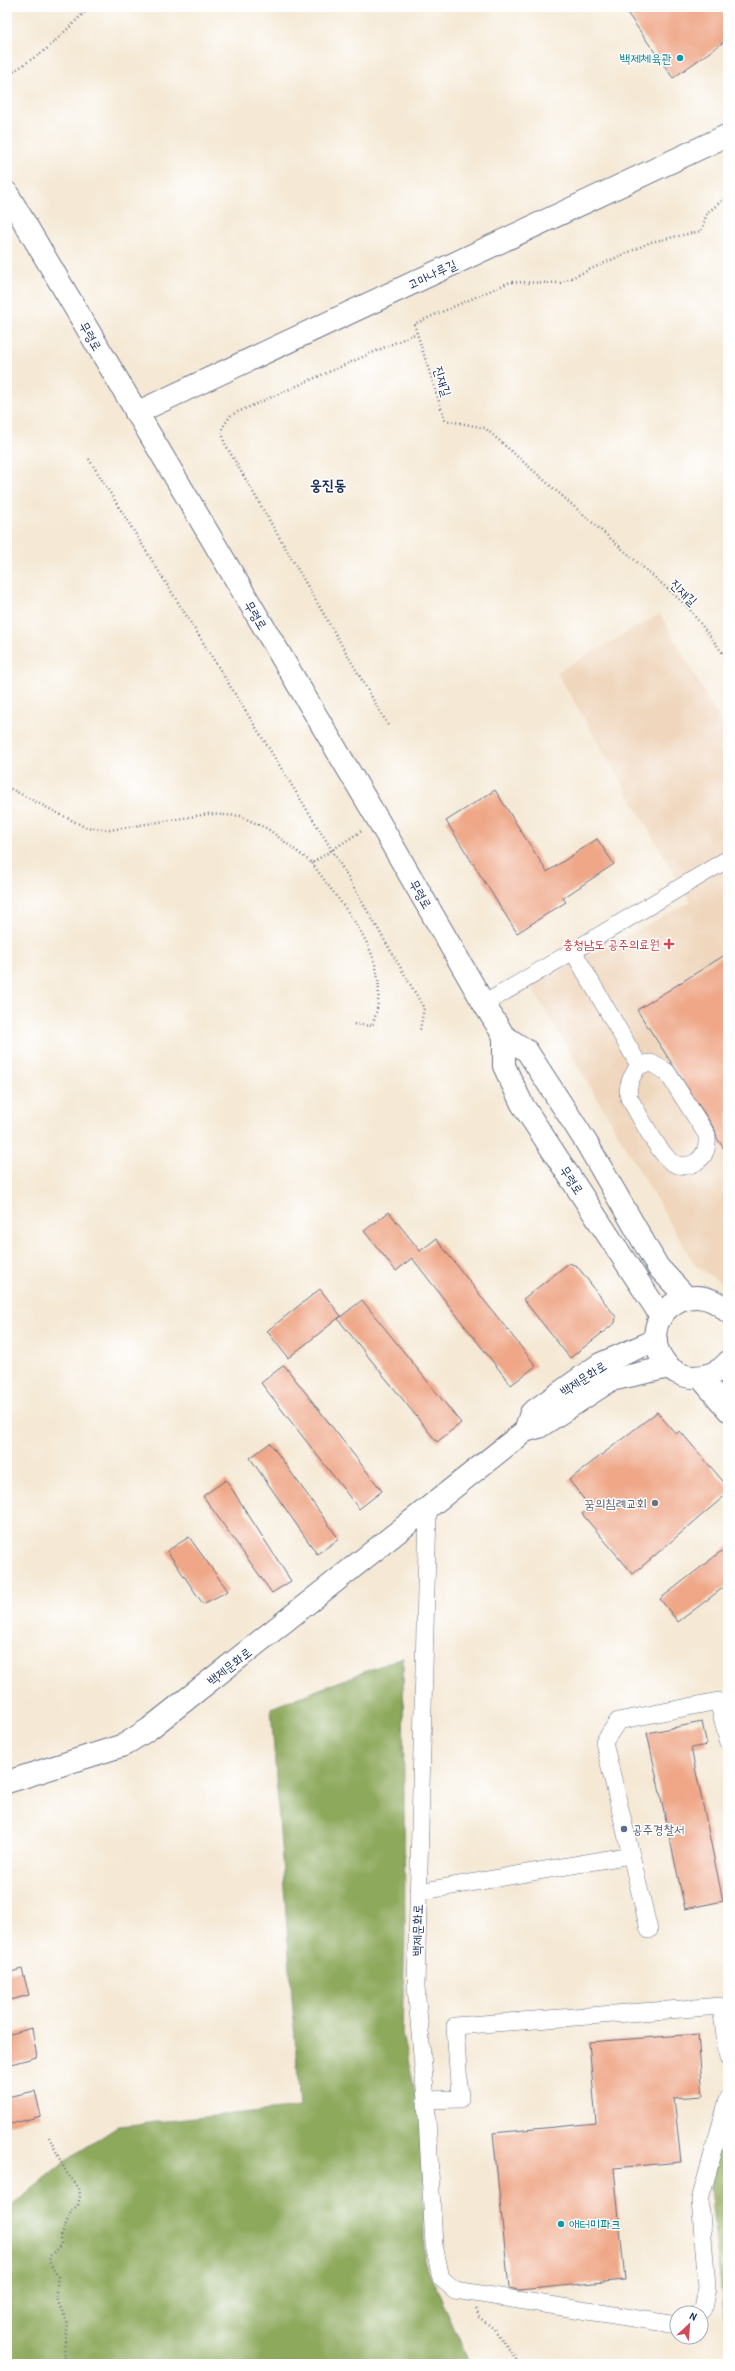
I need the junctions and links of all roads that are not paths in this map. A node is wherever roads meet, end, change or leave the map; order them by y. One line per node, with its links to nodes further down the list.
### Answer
1 (728, 135): 3 (main road, 고마나루길)
2 (7, 193): 3 (main road, 무령로)
3 (136, 413): 6 (main road, 무령로)
4 (728, 859): 5 (street)
5 (573, 951): 6 (street); 8 (street)
6 (484, 1004): 7 (main road, 무령로)
7 (504, 1036): 9 (main road, 무령로); 11 (main road, 무령로)
8 (639, 1065): 8 (street)
9 (686, 1297): 10 (main road); 11 (main road)
10 (728, 1312)
11 (661, 1316): 12 (main road)
12 (656, 1340): 14 (main road); 17 (main road, 백제문화로)
13 (728, 1364): 15 (main road)
14 (669, 1367): 15 (main road); 17 (main road, 백제문화로)
15 (700, 1377): 16 (main road)
16 (728, 1410)
17 (525, 1431): 18 (main road, 백제문화로)
18 (428, 1508): 20 (main road, 백제문화로); 22 (street, 백제문화로)
19 (728, 1741): 21 (street)
20 (7, 1782)
21 (631, 1855): 22 (street); 23 (street)
22 (418, 1892): 26 (street, 백제문화로)
23 (649, 1930)
24 (728, 2058): 26 (street)
25 (728, 2099): 27 (street)
26 (426, 2100): 28 (street, 백제문화로)
27 (704, 2305)
28 (669, 2324)

